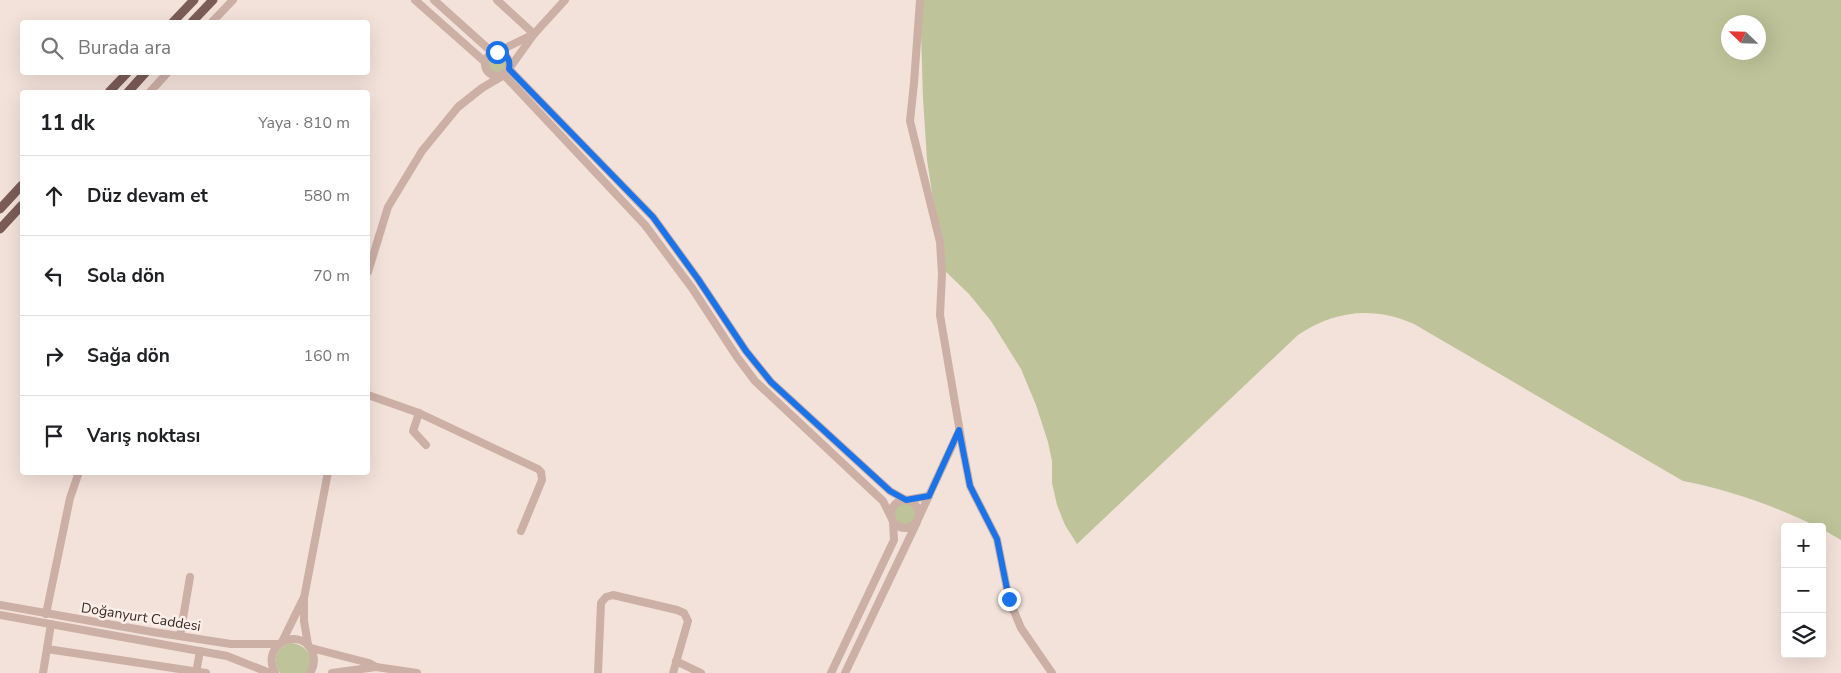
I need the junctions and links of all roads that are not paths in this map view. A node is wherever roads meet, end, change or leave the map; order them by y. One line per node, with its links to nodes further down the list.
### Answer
1 (194, 0): 9 (main road)
2 (212, 0): 10 (main road)
3 (233, 0): 11 (street)
4 (415, 0): 14 (street)
5 (434, 0): 13 (street)
6 (497, 0): 12 (street)
7 (565, 0): 12 (street)
8 (920, 0): 30 (street)
9 (175, 20)
10 (194, 20)
11 (214, 20)
12 (534, 34): 13 (street); 15 (street)
13 (495, 52): 14 (street); 15 (street)
14 (485, 64): 15 (street); 19 (street)
15 (506, 72): 19 (street); 35 (street); 36 (street)
16 (125, 75): 20 (main road)
17 (143, 75): 21 (main road)
18 (165, 75): 22 (street)
19 (482, 88): 27 (street)
20 (111, 90)
21 (130, 90)
22 (152, 90)
23 (20, 188): 25 (main road)
24 (20, 207): 26 (main road)
25 (0, 209)
26 (0, 229)
27 (370, 266)
28 (370, 396): 29 (street)
29 (419, 413): 31 (street); 38 (street)
30 (959, 430): 34 (street); 66 (street)
31 (426, 445)
32 (78, 475): 42 (street)
33 (327, 475): 40 (street)
34 (929, 496): 35 (street); 37 (street)
35 (906, 500): 36 (street); 37 (street)
36 (892, 519): 37 (street); 64 (street)
37 (918, 520): 65 (street)
38 (521, 531)
39 (190, 577): 45 (street)
40 (304, 598): 46 (street); 47 (street)
41 (0, 605): 42 (street, Doğanyurt Caddesi)
42 (46, 614): 45 (street, Doğanyurt Caddesi)
43 (0, 615): 44 (street, Doğanyurt Caddesi)
44 (51, 624): 48 (street); 49 (street, Doğanyurt Caddesi)
45 (180, 636): 46 (street, Doğanyurt Caddesi)
46 (280, 643): 47 (street, Doğanyurt Caddesi); 57 (street)
47 (309, 646): 51 (street, Doğanyurt Caddesi); 58 (street)
48 (47, 649): 53 (street); 54 (street)
49 (200, 651): 52 (street, Doğanyurt Caddesi); 53 (street)
50 (676, 661): 61 (street); 62 (street); 63 (street)
51 (376, 670): 59 (street); 60 (street)
52 (262, 671): 56 (street, Doğanyurt Caddesi)
53 (196, 672): 55 (street)
54 (43, 673)
55 (206, 673)
56 (270, 673)
57 (275, 673)
58 (310, 673)
59 (332, 673)
60 (417, 673)
61 (598, 673)
62 (673, 673)
63 (701, 673)
64 (831, 673)
65 (845, 673)
66 (1052, 673)

